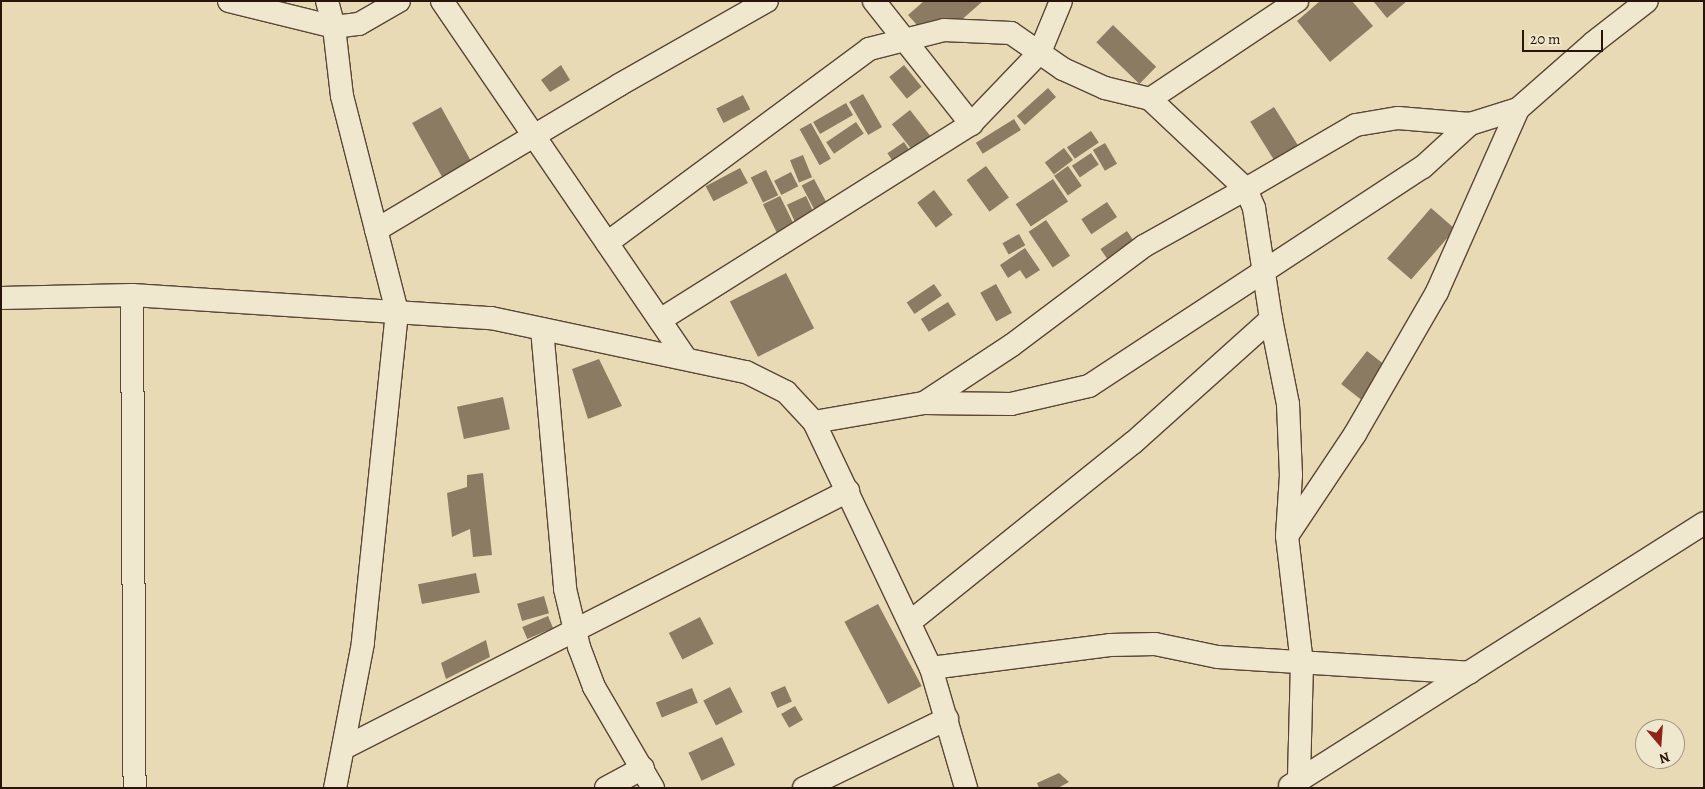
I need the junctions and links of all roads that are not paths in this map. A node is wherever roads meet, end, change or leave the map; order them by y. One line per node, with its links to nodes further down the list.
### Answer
1 (229, 1): 10 (street)
2 (327, 1): 10 (street)
3 (399, 1): 10 (street)
4 (442, 1): 17 (street)
5 (767, 1): 17 (street)
6 (874, 1): 11 (street)
7 (1061, 1): 12 (street)
8 (1297, 1): 13 (street)
9 (1647, 1): 14 (street)
10 (334, 27): 19 (street)
11 (907, 39): 12 (street); 15 (street); 20 (street)
12 (1040, 52): 13 (street); 15 (street)
13 (1150, 99): 18 (street)
14 (1518, 109): 16 (street); 33 (street)
15 (971, 124): 26 (street)
16 (1470, 124): 18 (street); 21 (street)
17 (533, 136): 19 (street); 20 (street)
18 (1246, 189): 21 (street); 29 (street)
19 (376, 230): 24 (street)
20 (607, 243): 26 (street)
21 (1265, 273): 25 (street); 29 (street)
22 (132, 295): 23 (street); 24 (street); 43 (street)
23 (1, 298)
24 (397, 312): 27 (street); 40 (street)
25 (1271, 319): 33 (street); 34 (street)
26 (660, 320): 28 (street)
27 (542, 329): 28 (street); 35 (street)
28 (686, 359): 30 (street)
29 (924, 403): 30 (street)
30 (814, 422): 31 (street)
31 (848, 491): 34 (street); 35 (street)
32 (1704, 522): 38 (street)
33 (1287, 536): 36 (street)
34 (910, 622): 37 (street)
35 (575, 630): 40 (street); 41 (street)
36 (1302, 663): 37 (street); 38 (street); 42 (street)
37 (931, 668): 39 (street)
38 (1469, 673): 42 (street)
39 (947, 719): 46 (street); 47 (street)
40 (344, 748): 44 (street)
41 (648, 778): 45 (street)
42 (1293, 784)
43 (135, 788)
44 (335, 788)
45 (606, 788)
46 (804, 788)
47 (966, 788)

